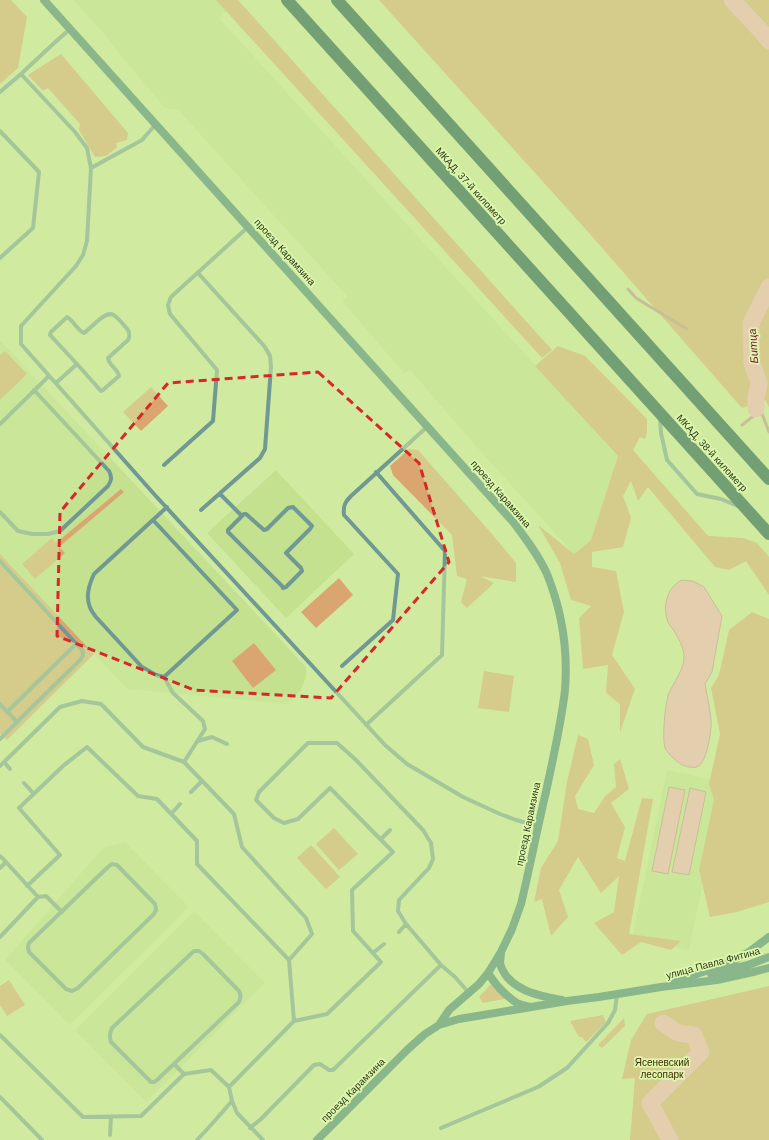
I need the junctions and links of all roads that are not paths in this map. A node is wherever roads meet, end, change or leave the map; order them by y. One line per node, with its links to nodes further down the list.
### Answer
1 (44, 0): 4 (street, проезд Карамзина)
2 (287, 0): 16 (highway, МКАД, 37-й километр)
3 (337, 0): 23 (highway)
4 (70, 29): 5 (lane); 7 (street, проезд Карамзина)
5 (21, 74): 6 (lane); 9 (lane)
6 (0, 92)
7 (156, 124): 9 (lane); 10 (street, проезд Карамзина)
8 (0, 131): 11 (lane)
9 (91, 168): 14 (lane)
10 (249, 226): 12 (lane); 20 (street, проезд Карамзина)
11 (0, 258)
12 (198, 273): 21 (lane); 24 (lane)
13 (76, 364): 13 (lane); 15 (lane)
14 (49, 376): 15 (lane); 17 (lane)
15 (56, 383): 25 (lane)
16 (638, 389): 18 (highway, МКАД, 38-й километр)
17 (34, 390): 19 (lane); 28 (lane)
18 (660, 413): 27 (highway, МКАД, 38-й километр); 27 (lane)
19 (0, 424)
20 (428, 426): 22 (lane); 55 (street, проезд Карамзина)
21 (164, 465)
22 (376, 472): 34 (lane); 39 (lane)
23 (769, 479)
24 (220, 494): 26 (lane); 29 (lane)
25 (167, 507): 30 (lane); 39 (lane)
26 (201, 510)
27 (748, 511): 31 (highway, МКАД, 38-й километр)
28 (0, 512)
29 (242, 516): 29 (lane)
30 (153, 520): 35 (lane); 35 (lane)
31 (769, 534)
32 (0, 561): 33 (lane)
33 (76, 644): 37 (lane); 38 (lane)
34 (342, 666)
35 (164, 677): 41 (lane)
36 (0, 704): 37 (lane)
37 (7, 712): 38 (lane)
38 (17, 722): 40 (lane)
39 (366, 725): 55 (lane)
40 (0, 739)
41 (197, 741): 42 (lane); 44 (lane)
42 (227, 744)
43 (4, 762): 44 (lane); 45 (lane); 46 (lane)
44 (184, 762): 47 (lane)
45 (0, 766)
46 (10, 769)
47 (202, 781): 49 (lane); 72 (lane)
48 (24, 783): 50 (lane)
49 (192, 792)
50 (34, 794): 53 (lane); 61 (lane)
51 (180, 804): 53 (lane)
52 (407, 813): 54 (lane); 57 (lane); 64 (lane)
53 (171, 814): 72 (lane)
54 (403, 817)
55 (538, 826): 69 (street, проезд Карамзина)
56 (390, 830): 57 (lane)
57 (380, 839): 70 (lane)
58 (0, 856): 59 (lane)
59 (6, 862): 60 (lane); 61 (lane)
60 (0, 868)
61 (27, 886): 62 (lane)
62 (38, 897): 63 (lane); 66 (lane)
63 (62, 912): 63 (lane)
64 (406, 924): 65 (lane); 73 (lane)
65 (399, 932)
66 (0, 937)
67 (769, 937): 76 (street)
68 (384, 944): 70 (lane)
69 (501, 952): 75 (street, проезд Карамзина); 79 (street, улица Павла Фитина)
70 (373, 953): 81 (lane)
71 (769, 957): 76 (street, улица Павла Фитина)
72 (289, 960): 81 (lane)
73 (441, 965): 77 (lane); 90 (lane)
74 (769, 968): 76 (street, улица Павла Фитина)
75 (488, 973): 77 (street, проезд Карамзина); 80 (street)
76 (661, 987): 78 (street, улица Павла Фитина)
77 (469, 993): 82 (street, проезд Карамзина)
78 (617, 995): 79 (street, улица Павла Фитина); 91 (lane)
79 (567, 1001): 80 (street, улица Павла Фитина)
80 (531, 1007): 82 (street, улица Павла Фитина)
81 (294, 1021): 86 (lane)
82 (439, 1025): 96 (street, проезд Карамзина)
83 (0, 1035): 89 (lane)
84 (174, 1064): 84 (lane); 85 (lane)
85 (184, 1074): 86 (lane); 89 (lane)
86 (229, 1087): 88 (lane)
87 (0, 1097): 93 (lane)
88 (232, 1101): 90 (lane); 94 (lane)
89 (111, 1117): 92 (lane)
90 (250, 1128): 95 (lane)
91 (441, 1128)
92 (110, 1135)
93 (42, 1140)
94 (197, 1140)
95 (263, 1140)
96 (317, 1140)

